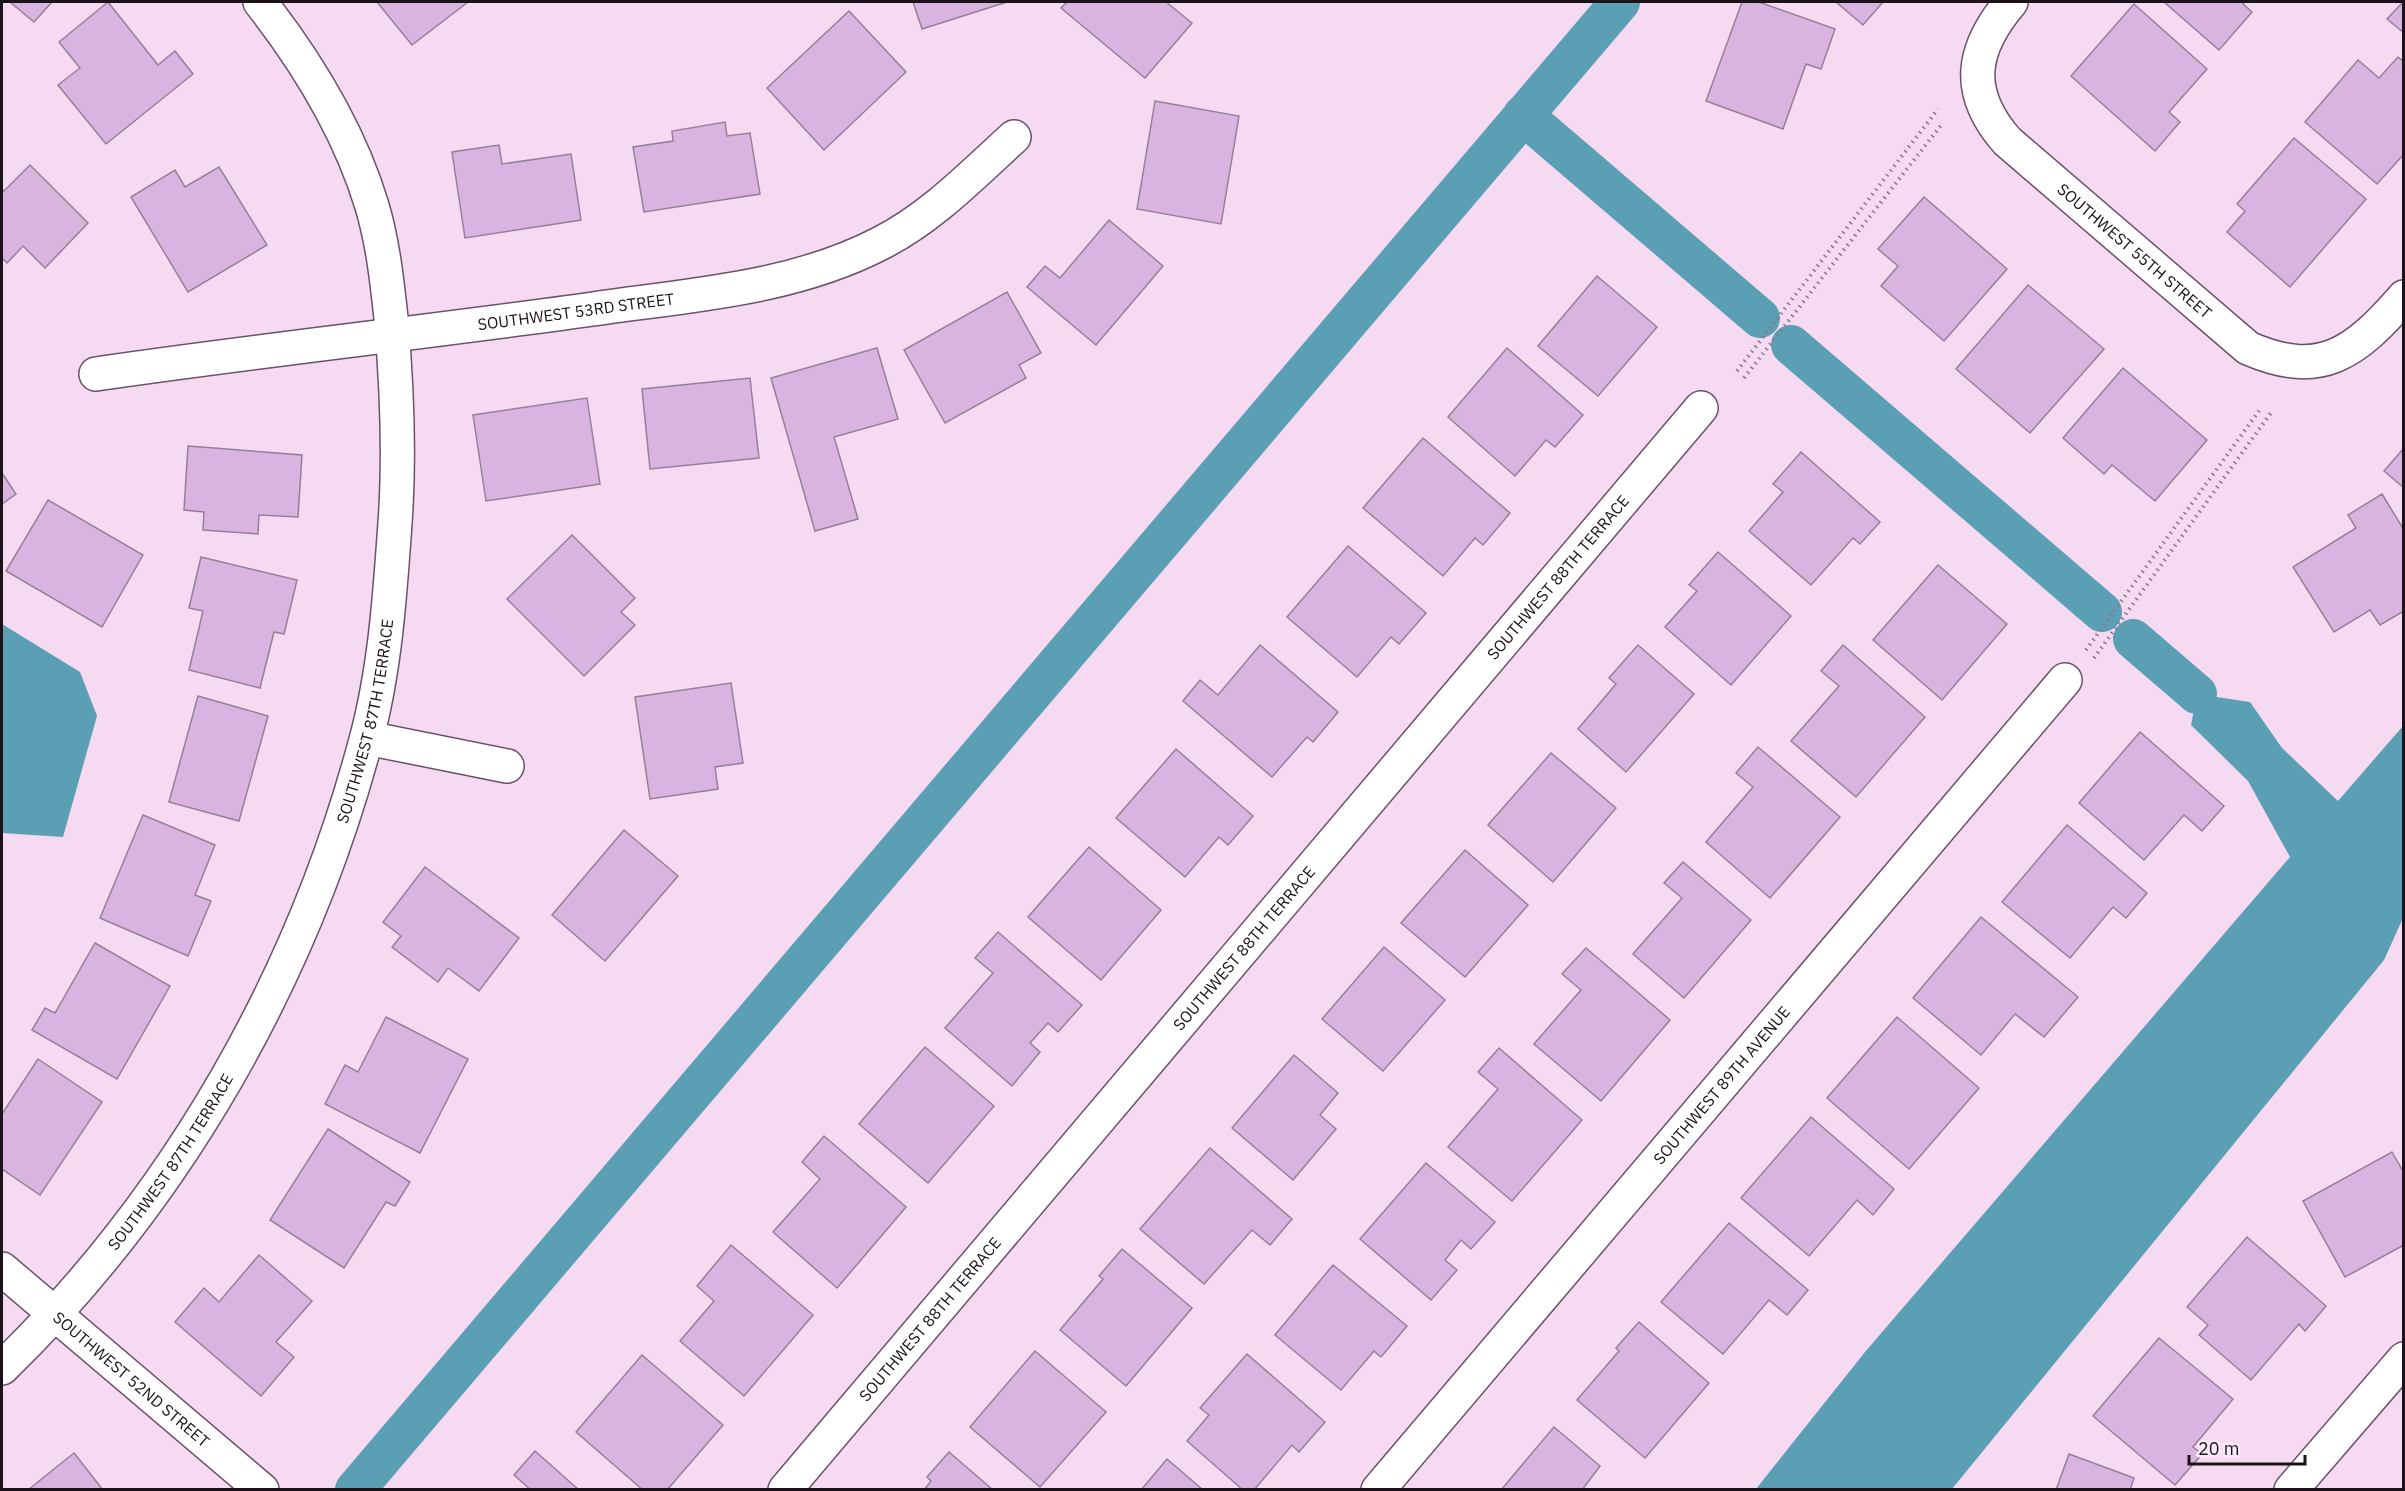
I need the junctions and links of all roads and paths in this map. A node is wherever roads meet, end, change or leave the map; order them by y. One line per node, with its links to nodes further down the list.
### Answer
1 (260, 2): 7 (street, SOUTHWEST 87TH TERRACE)
2 (2012, 2): 6 (street, SOUTHWEST 55TH STREET)
3 (1938, 109): 8 (path)
4 (1942, 124): 10 (path)
5 (1014, 137): 7 (street, SOUTHWEST 53RD STREET)
6 (2403, 297)
7 (392, 336): 9 (street, SOUTHWEST 53RD STREET); 15 (street, SOUTHWEST 87TH TERRACE)
8 (1737, 371)
9 (96, 375)
10 (1744, 378)
11 (1701, 408): 22 (street, SOUTHWEST 88TH TERRACE)
12 (2262, 408): 14 (path)
13 (2273, 410): 14 (path)
14 (2077, 669): 23 (street, SOUTHWEST 89TH AVENUE)
15 (367, 738): 16 (street); 18 (street, SOUTHWEST 87TH TERRACE)
16 (507, 766)
17 (2, 1269): 18 (street, SOUTHWEST 52ND STREET)
18 (55, 1314): 20 (street, SOUTHWEST 87TH TERRACE); 21 (street, SOUTHWEST 52ND STREET)
19 (2403, 1359): 24 (street)
20 (2, 1368)
21 (259, 1487)
22 (785, 1490)
23 (1378, 1490)
24 (2291, 1490)

